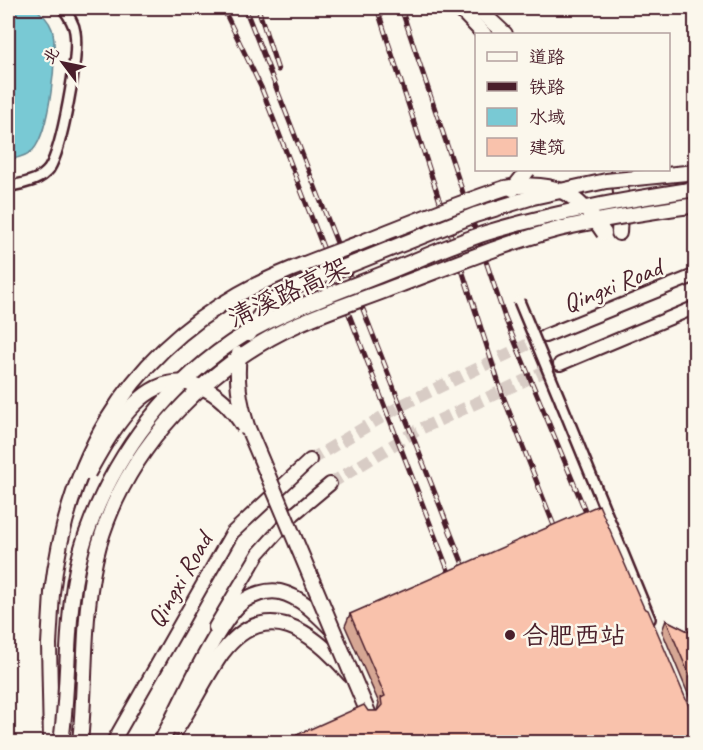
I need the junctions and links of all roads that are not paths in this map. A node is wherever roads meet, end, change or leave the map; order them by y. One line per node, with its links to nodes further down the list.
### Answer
1 (63, 8): 9 (street)
2 (459, 8): 4 (highway)
3 (477, 8): 5 (highway)
4 (483, 33)
5 (504, 33)
6 (527, 171): 12 (highway, bridge)
7 (619, 171): 14 (highway, bridge)
8 (696, 172): 12 (highway, bridge)
9 (8, 187)
10 (696, 189): 27 (highway, 清溪路高架, bridge)
11 (696, 205): 28 (highway, 清溪路高架, bridge)
12 (475, 216): 23 (highway, bridge)
13 (604, 233): 22 (highway, bridge)
14 (619, 233)
15 (696, 275): 18 (main road, Qingxi Road)
16 (519, 301): 24 (street, bridge)
17 (696, 307): 19 (main road, Qingxi Road)
18 (545, 336)
19 (560, 364)
20 (310, 460): 29 (main road, Qingxi Road)
21 (330, 484): 30 (main road)
22 (66, 517): 25 (highway, bridge); 26 (highway, bridge)
23 (333, 629): 25 (highway, bridge); 31 (highway)
24 (655, 633)
25 (353, 679): 32 (highway)
26 (51, 742)
27 (61, 742)
28 (80, 742)
29 (113, 742)
30 (154, 742)
31 (161, 742)
32 (167, 742)

